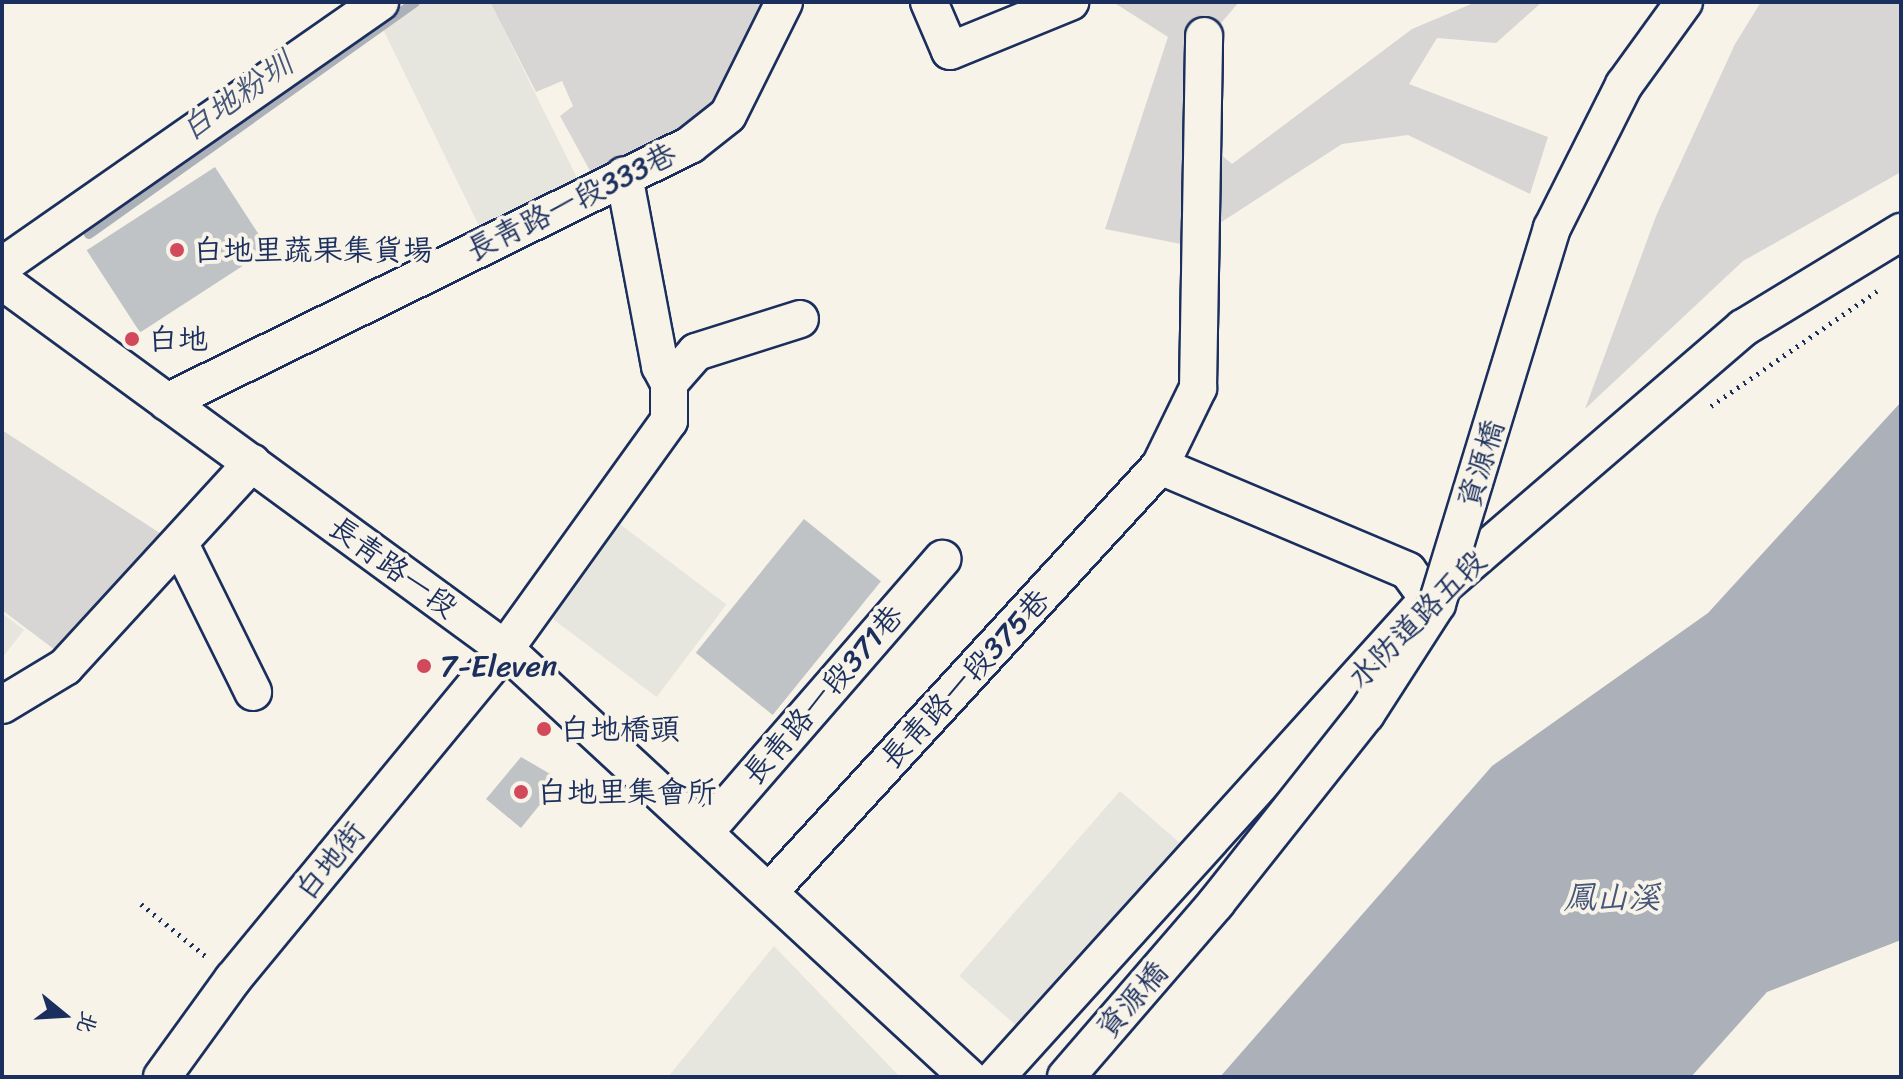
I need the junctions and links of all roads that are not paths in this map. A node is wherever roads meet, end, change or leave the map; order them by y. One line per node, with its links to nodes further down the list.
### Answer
1 (380, 2): 9 (street)
2 (784, 2): 7 (street, 長青路一段333巷)
3 (929, 2): 4 (street)
4 (1070, 2)
5 (1684, 2): 27 (street, 資源橋, bridge)
6 (1204, 36): 15 (street, 長青路一段375巷)
7 (624, 175): 12 (street); 13 (street, 長青路一段333巷)
8 (1901, 232): 18 (street, 水防道路五段)
9 (2, 266)
10 (2, 281): 13 (street, 長青路一段)
11 (800, 319): 12 (street)
12 (669, 383): 19 (street, 白地街)
13 (167, 402): 14 (street, 長青路一段)
14 (252, 463): 16 (street); 19 (street, 長青路一段)
15 (1160, 466): 18 (street); 23 (street, 長青路一段375巷)
16 (180, 544): 20 (street); 21 (street)
17 (942, 559): 22 (street, 長青路一段371巷)
18 (1428, 599): 26 (street, 水防道路五段)
19 (505, 649): 22 (street, 長青路一段); 24 (street, 白地街)
20 (253, 692)
21 (2, 705)
22 (705, 832): 23 (street, 長青路一段)
23 (769, 892): 25 (street, 長青路一段)
24 (162, 1077)
25 (968, 1077)
26 (996, 1077)
27 (1066, 1077)

